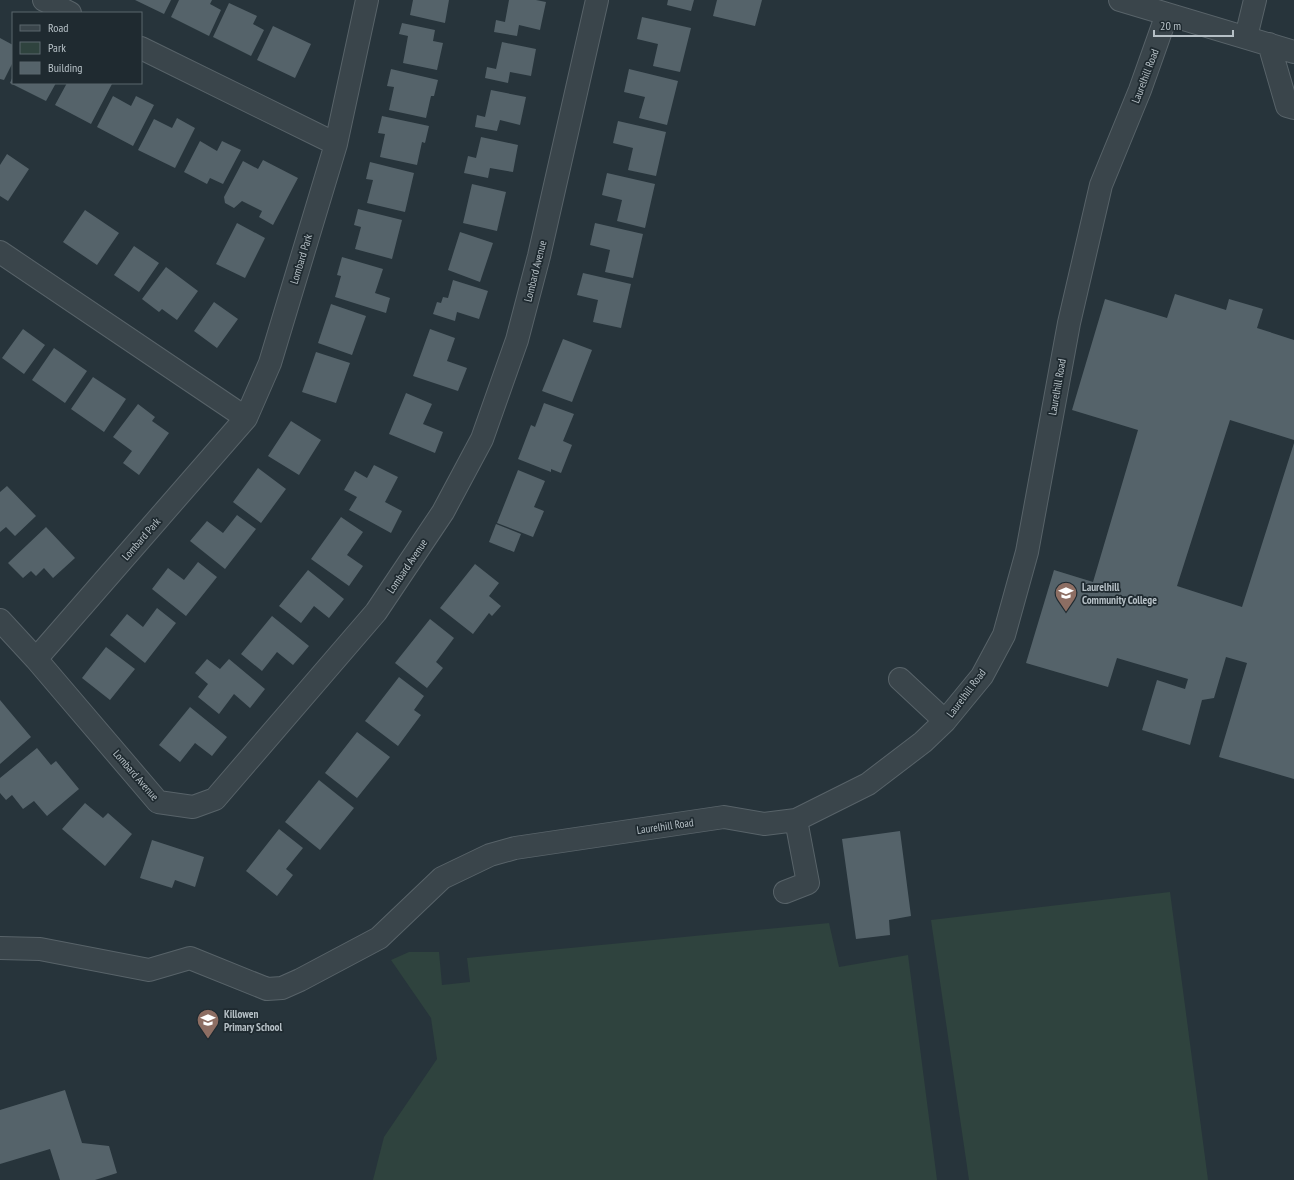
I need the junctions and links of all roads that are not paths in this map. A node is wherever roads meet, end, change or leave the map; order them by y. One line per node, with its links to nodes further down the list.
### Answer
1 (44, 0): 6 (street)
2 (367, 0): 13 (street, Lombard Park)
3 (597, 0): 17 (street, Lombard Avenue)
4 (1120, 0): 7 (street)
5 (1255, 0): 8 (street)
6 (68, 12)
7 (1167, 14): 8 (street); 19 (street, Laurelhill Road)
8 (1246, 38): 9 (street)
9 (1269, 44): 11 (street); 12 (street)
10 (142, 48): 13 (street)
11 (1294, 52)
12 (1294, 108)
13 (336, 144): 15 (street, Lombard Park)
14 (0, 252): 15 (street)
15 (246, 418): 17 (street, Lombard Park)
16 (0, 620): 17 (street, Lombard Avenue)
17 (36, 659)
18 (900, 679): 19 (street)
19 (945, 721): 20 (street, Laurelhill Road)
20 (796, 820): 21 (street); 22 (street, Laurelhill Road)
21 (785, 892)
22 (0, 948)

